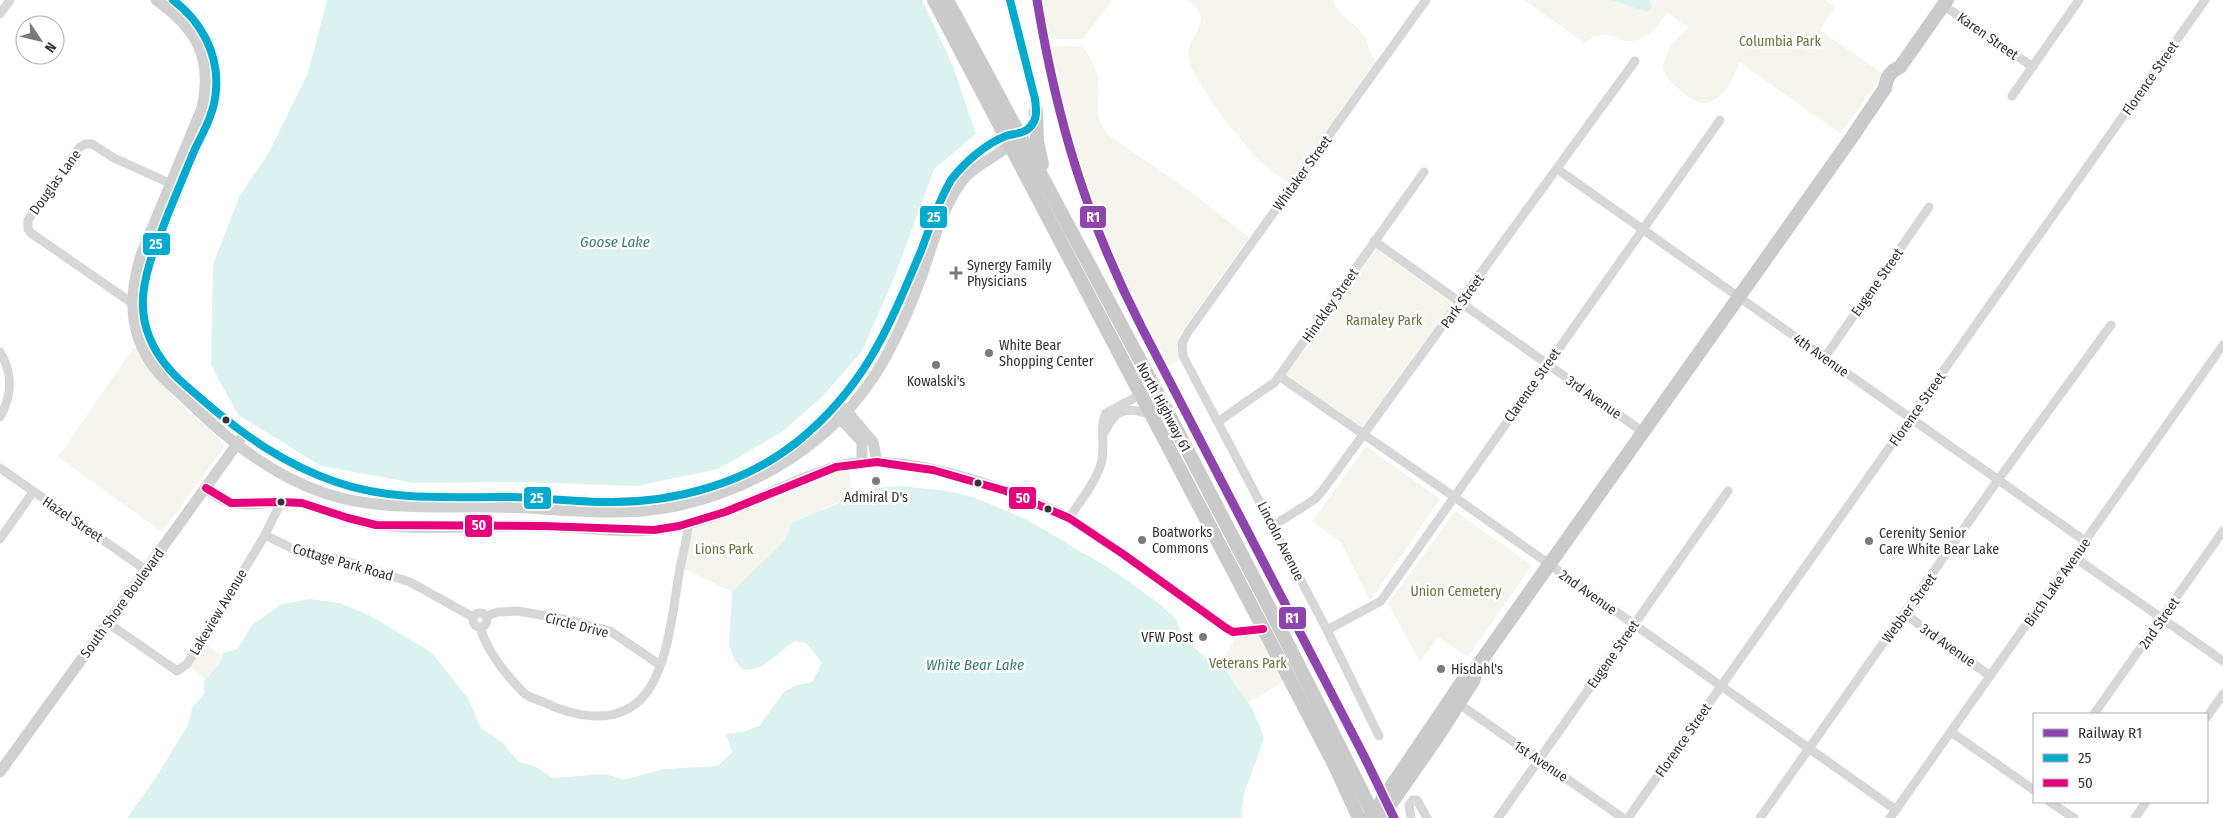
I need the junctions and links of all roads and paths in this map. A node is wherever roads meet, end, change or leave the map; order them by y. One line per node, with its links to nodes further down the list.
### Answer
1 (10, 0): 11 (street)
2 (156, 0): 21 (main road)
3 (173, 0): 21 (main road)
4 (934, 0): 17 (main road)
5 (947, 0): 17 (main road, North Highway 61)
6 (1010, 0): 15 (main road)
7 (1426, 0): 30 (street, Whitaker Street)
8 (2079, 0): 13 (street)
9 (2205, 0): 40 (street, Florence Street)
10 (1945, 3): 13 (street, Karen Street); 25 (main road)
11 (0, 14)
12 (1635, 61): 18 (street, Park Street)
13 (2033, 67): 14 (street)
14 (2012, 96)
15 (1036, 111): 17 (main road); 20 (main road)
16 (1720, 120): 23 (street, Clarence Street)
17 (1011, 138): 20 (main road, North Highway 61); 35 (main road); 36 (main road); 37 (main road)
18 (1558, 169): 23 (street, 4th Avenue); 26 (street, Park Street)
19 (1424, 172): 24 (street, Hinckley Street)
20 (1048, 184): 35 (main road, North Highway 61)
21 (175, 186): 27 (main road); 27 (street, Douglas Lane); 44 (main road)
22 (1930, 207): 32 (street, Eugene Street)
23 (1643, 228): 25 (street, 4th Avenue); 33 (street, Clarence Street)
24 (1374, 241): 26 (street, 3rd Avenue); 34 (street, Hinckley Street)
25 (1739, 296): 32 (street, 4th Avenue); 42 (main road)
26 (1461, 302): 33 (street, 3rd Avenue); 45 (street, Park Street)
27 (132, 303): 46 (main road)
28 (2111, 325): 50 (street, Webber Street)
29 (2223, 345): 62 (street, Birch Lake Avenue)
30 (1182, 347): 41 (street, Lincoln Avenue)
31 (0, 352): 39 (street)
32 (1824, 357): 40 (street, 4th Avenue)
33 (1547, 364): 42 (street, 3rd Avenue); 54 (street, Clarence Street)
34 (1279, 376): 41 (street, Hinckley Street); 45 (street, 2nd Avenue)
35 (1143, 388): 38 (main road, North Highway 61); 43 (street); 89 (main road, North Highway 61)
36 (835, 406): 37 (main road); 44 (main road)
37 (844, 415): 46 (main road); 47 (main road); 48 (main road)
38 (1152, 415): 43 (street); 73 (main road, North Highway 61)
39 (0, 417)
40 (1911, 418): 50 (street, 4th Avenue); 79 (street, Florence Street)
41 (1219, 421): 58 (street, Lincoln Avenue)
42 (1643, 432): 64 (main road)
43 (1104, 433): 56 (street)
44 (244, 434): 46 (main road, South Shore Boulevard)
45 (1365, 435): 54 (street, 2nd Avenue); 58 (street, Park Street)
46 (237, 445): 51 (main road, South Shore Boulevard)
47 (877, 462): 48 (main road); 56 (main road)
48 (862, 463): 57 (main road)
49 (0, 468): 53 (street, Hazel Street)
50 (1998, 480): 62 (street, 4th Avenue); 66 (street, Webber Street)
51 (206, 488): 55 (main road); 65 (main road, South Shore Boulevard)
52 (1728, 491): 71 (street, Eugene Street)
53 (33, 492): 61 (street); 65 (street, Hazel Street)
54 (1454, 496): 64 (street, 2nd Avenue); 74 (street, Clarence Street)
55 (280, 502): 57 (main road); 60 (street, Lakeview Avenue)
56 (1069, 518): 73 (street)
57 (688, 523): 76 (street)
58 (1273, 526): 74 (street, Lincoln Avenue)
59 (2223, 531): 69 (street, 2nd Street)
60 (265, 535): 68 (street, Cottage Park Road); 70 (street, Lakeview Avenue)
61 (0, 539)
62 (2085, 541): 63 (street, Birch Lake Avenue)
63 (2074, 556): 69 (street); 78 (street, Birch Lake Avenue)
64 (1549, 564): 71 (street, 2nd Avenue); 77 (main road)
65 (146, 570): 70 (main road, South Shore Boulevard)
66 (1905, 614): 78 (street, 3rd Avenue); 86 (street, Webber Street)
67 (486, 616): 68 (street); 72 (street); 76 (street, Circle Drive)
68 (473, 618): 72 (street)
69 (2162, 618): 75 (street); 82 (street, 2nd Street)
70 (108, 623): 88 (main road, South Shore Boulevard)
71 (1634, 624): 79 (street, 2nd Avenue); 87 (street, Eugene Street)
72 (480, 628): 76 (street)
73 (1263, 629): 96 (main road, North Highway 61)
74 (1327, 630): 85 (street, Lincoln Avenue)
75 (2223, 662)
76 (660, 665)
77 (1476, 668): 81 (main road); 90 (main road)
78 (1990, 676): 84 (street, Birch Lake Avenue)
79 (1721, 686): 86 (street, 2nd Avenue); 101 (street, Florence Street)
80 (2223, 694): 83 (street)
81 (1459, 704): 87 (street, 1st Avenue); 95 (main road)
82 (2095, 713)
83 (2208, 716)
84 (1951, 732): 91 (street); 94 (street, Birch Lake Avenue)
85 (1379, 736)
86 (1809, 748): 94 (street, 2nd Avenue); 102 (street, Webber Street)
87 (1539, 759): 99 (street, Eugene Street); 100 (street, 1st Avenue)
88 (0, 772)
89 (1354, 774): 90 (main road); 95 (main road, North Highway 61)
90 (1395, 779): 95 (main road)
91 (2033, 789)
92 (2052, 803): 103 (street)
93 (2145, 803): 104 (street)
94 (1893, 814)
95 (1374, 817)
96 (1359, 818)
97 (1411, 818): 98 (street)
98 (1427, 818)
99 (1498, 818)
100 (1623, 818)
101 (1628, 818)
102 (1760, 818)
103 (2074, 818)
104 (2134, 818)

